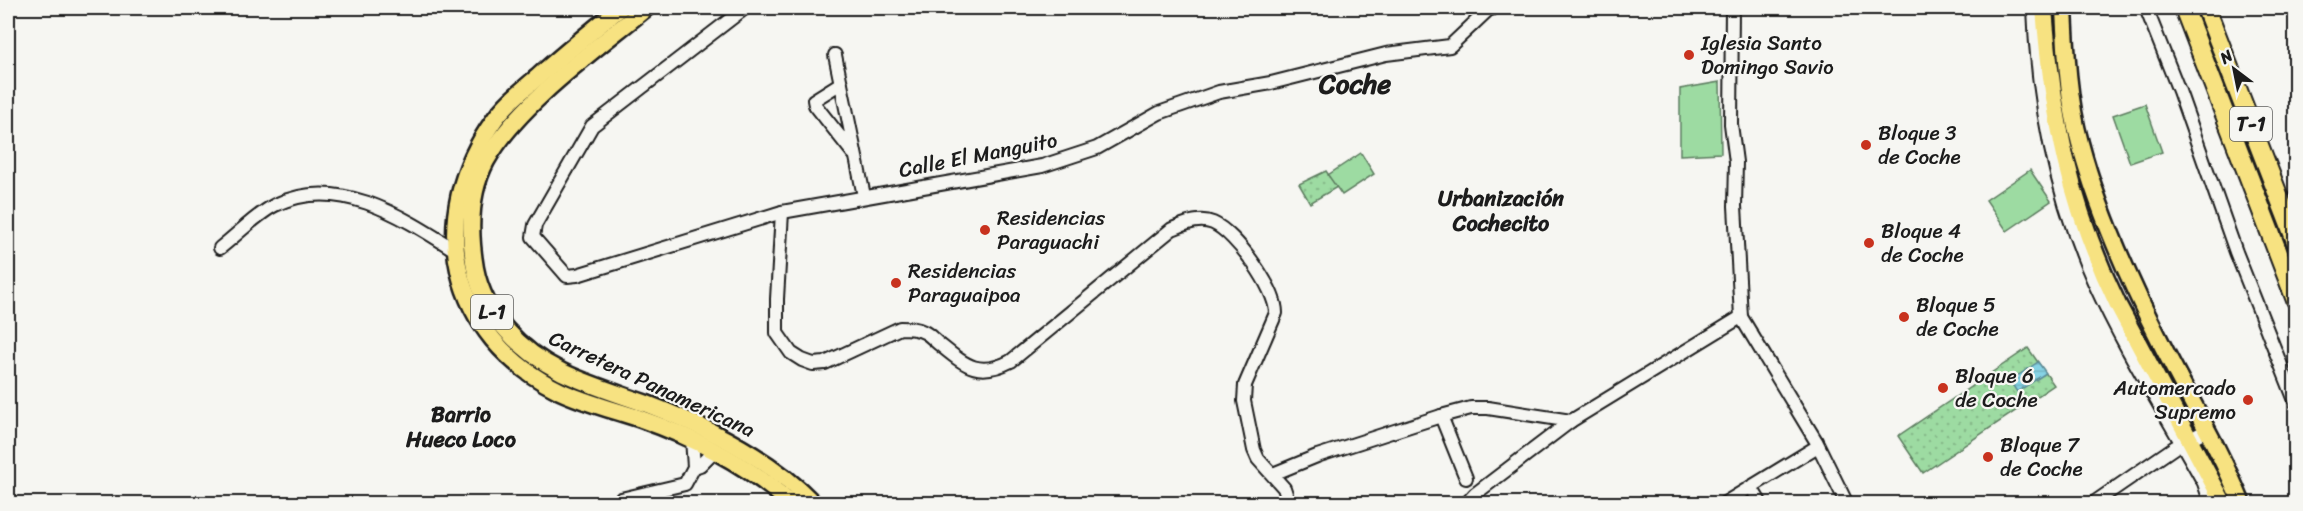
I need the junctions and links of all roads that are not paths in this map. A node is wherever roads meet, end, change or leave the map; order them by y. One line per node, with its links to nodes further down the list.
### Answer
1 (620, 8): 19 (main road, Carretera Panamericana / L-1)
2 (646, 8): 37 (main road, Carretera Panamericana / L-1)
3 (745, 8): 16 (street, Calle El Manguito)
4 (1490, 8): 15 (street, Calle El Manguito)
5 (1732, 8): 21 (street)
6 (2034, 8): 27 (street)
7 (2043, 8): 27 (main road)
8 (2064, 8): 25 (main road)
9 (2146, 8): 22 (street)
10 (2184, 8): 20 (highway, T-1)
11 (2206, 8): 17 (highway, T-1)
12 (835, 55): 13 (street)
13 (841, 83): 14 (street); 14 (street)
14 (856, 156): 15 (street)
15 (864, 196): 16 (street, Calle El Manguito)
16 (782, 212): 31 (street)
17 (2295, 241)
18 (220, 248): 19 (street)
19 (456, 250): 26 (main road, Carretera Panamericana / L-1)
20 (2295, 300)
21 (1741, 317): 24 (street); 28 (street)
22 (2295, 403)
23 (1441, 416): 24 (street); 31 (street); 32 (street)
24 (1571, 421): 39 (street)
25 (2207, 430): 27 (street); 46 (main road)
26 (692, 439): 29 (main road, Carretera Panamericana / L-1); 30 (street)
27 (2186, 441): 33 (main road); 33 (main road); 43 (street)
28 (1818, 446): 34 (street); 42 (street)
29 (714, 451): 30 (street); 36 (main road, Carretera Panamericana / L-1)
30 (694, 467): 35 (street)
31 (1273, 474): 38 (street)
32 (1466, 478)
33 (2207, 481): 44 (street); 45 (main road)
34 (1751, 487): 40 (street); 41 (street)
35 (621, 499)
36 (791, 504)
37 (814, 504)
38 (1285, 504)
39 (1466, 504)
40 (1723, 504)
41 (1761, 504)
42 (1847, 504)
43 (2092, 504)
44 (2211, 504)
45 (2224, 504)
46 (2242, 504)

